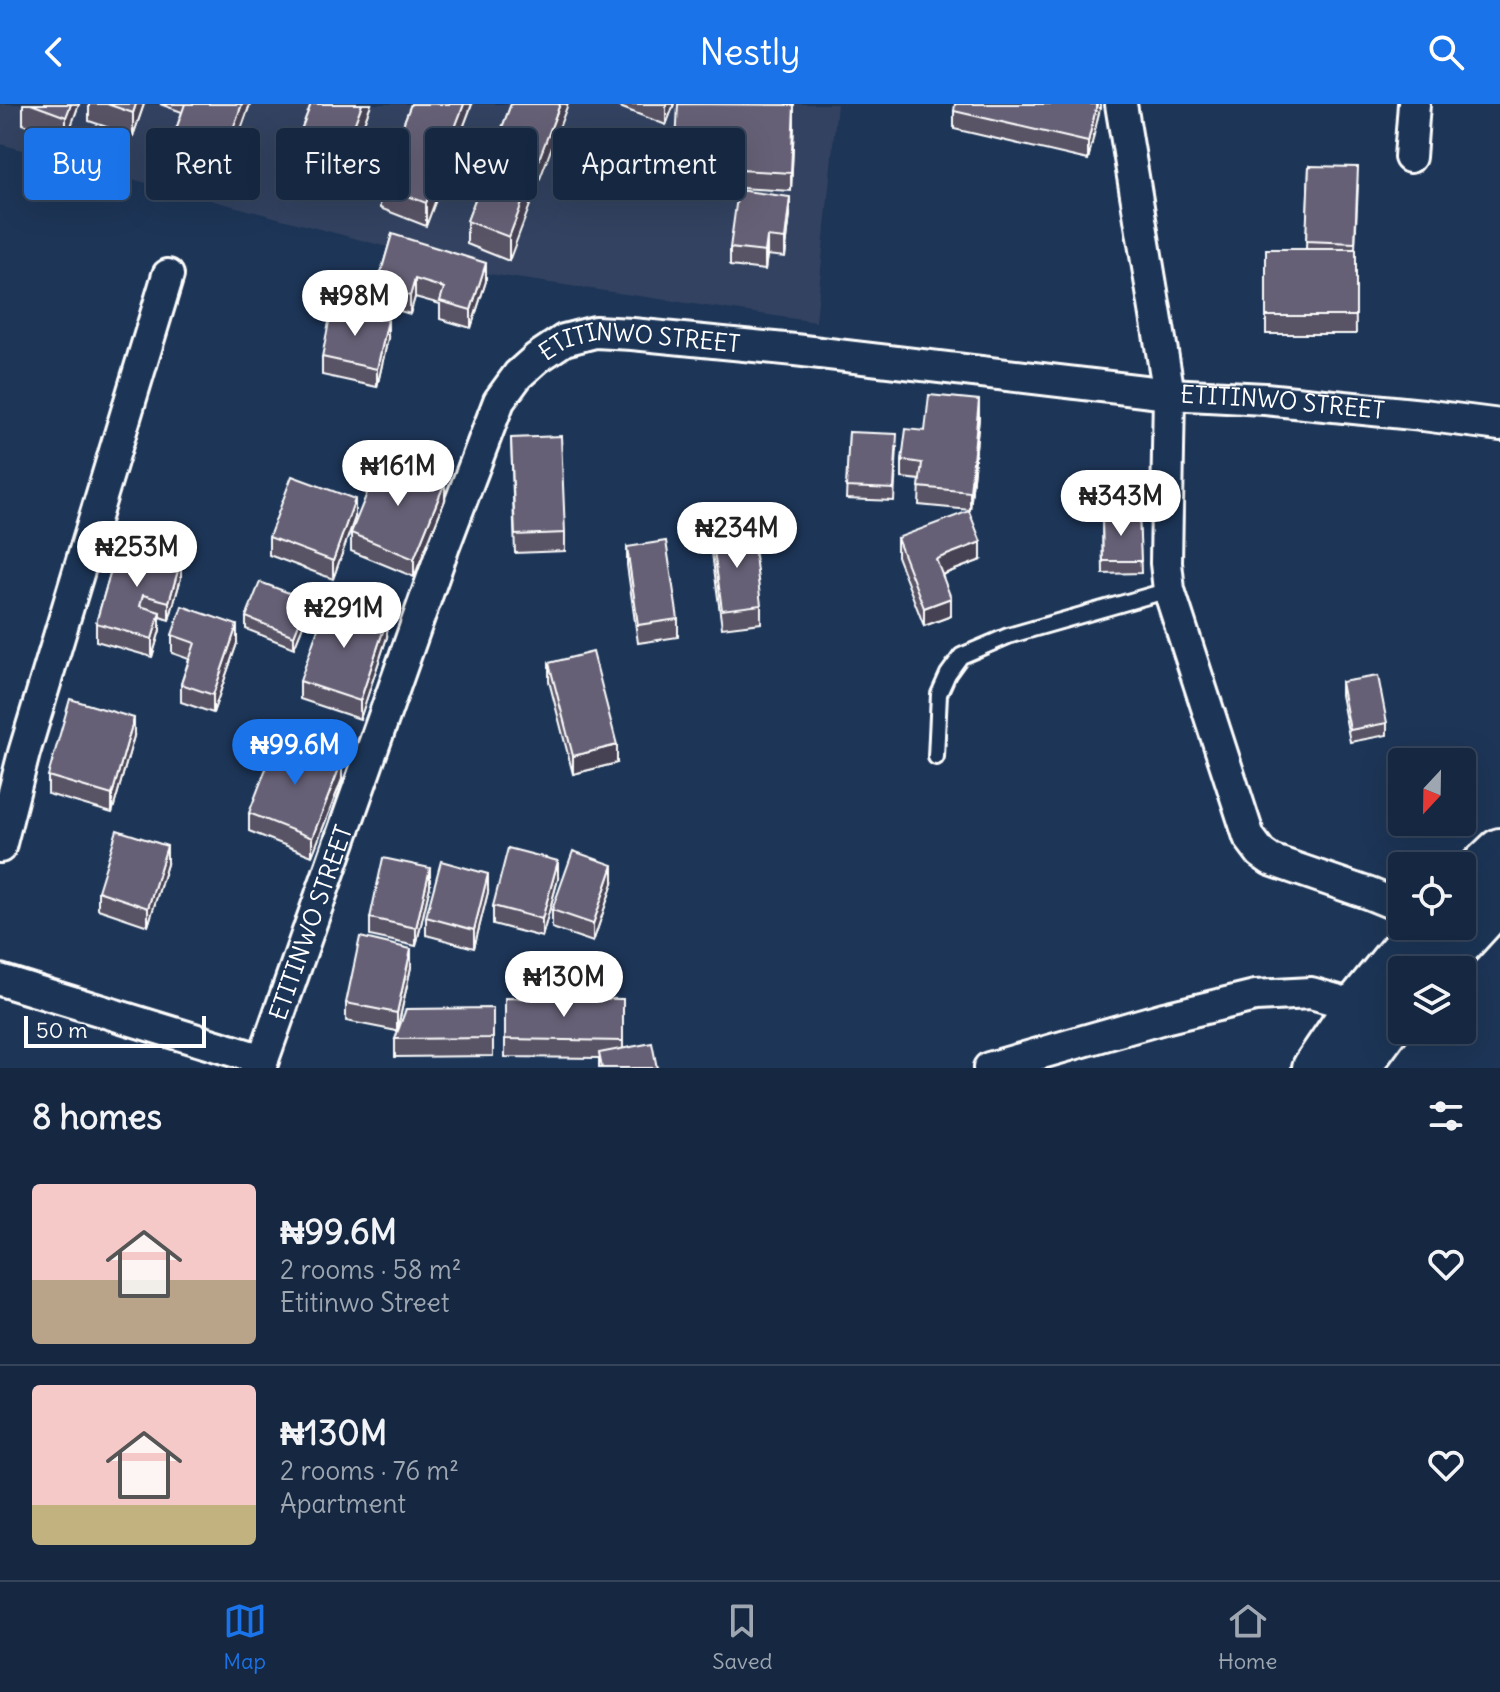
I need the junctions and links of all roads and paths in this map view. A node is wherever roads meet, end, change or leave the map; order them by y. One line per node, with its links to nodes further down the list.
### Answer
1 (1121, 104): 5 (street)
2 (1414, 104): 3 (street)
3 (1410, 157)
4 (168, 275): 9 (street)
5 (1169, 394): 6 (street, ETITINWO STREET); 7 (street); 19 (street, ETITINWO STREET)
6 (1500, 425)
7 (1169, 590): 8 (lane); 13 (street)
8 (936, 757)
9 (0, 847)
10 (1500, 851): 11 (main road)
11 (1476, 874)
12 (1500, 899): 15 (main road)
13 (1388, 901)
14 (1411, 940): 17 (main road)
15 (1448, 956)
16 (0, 980): 19 (street)
17 (1357, 1006): 20 (street); 21 (main road)
18 (1388, 1026): 22 (main road)
19 (261, 1064)
20 (989, 1068)
21 (1315, 1068)
22 (1357, 1068)

